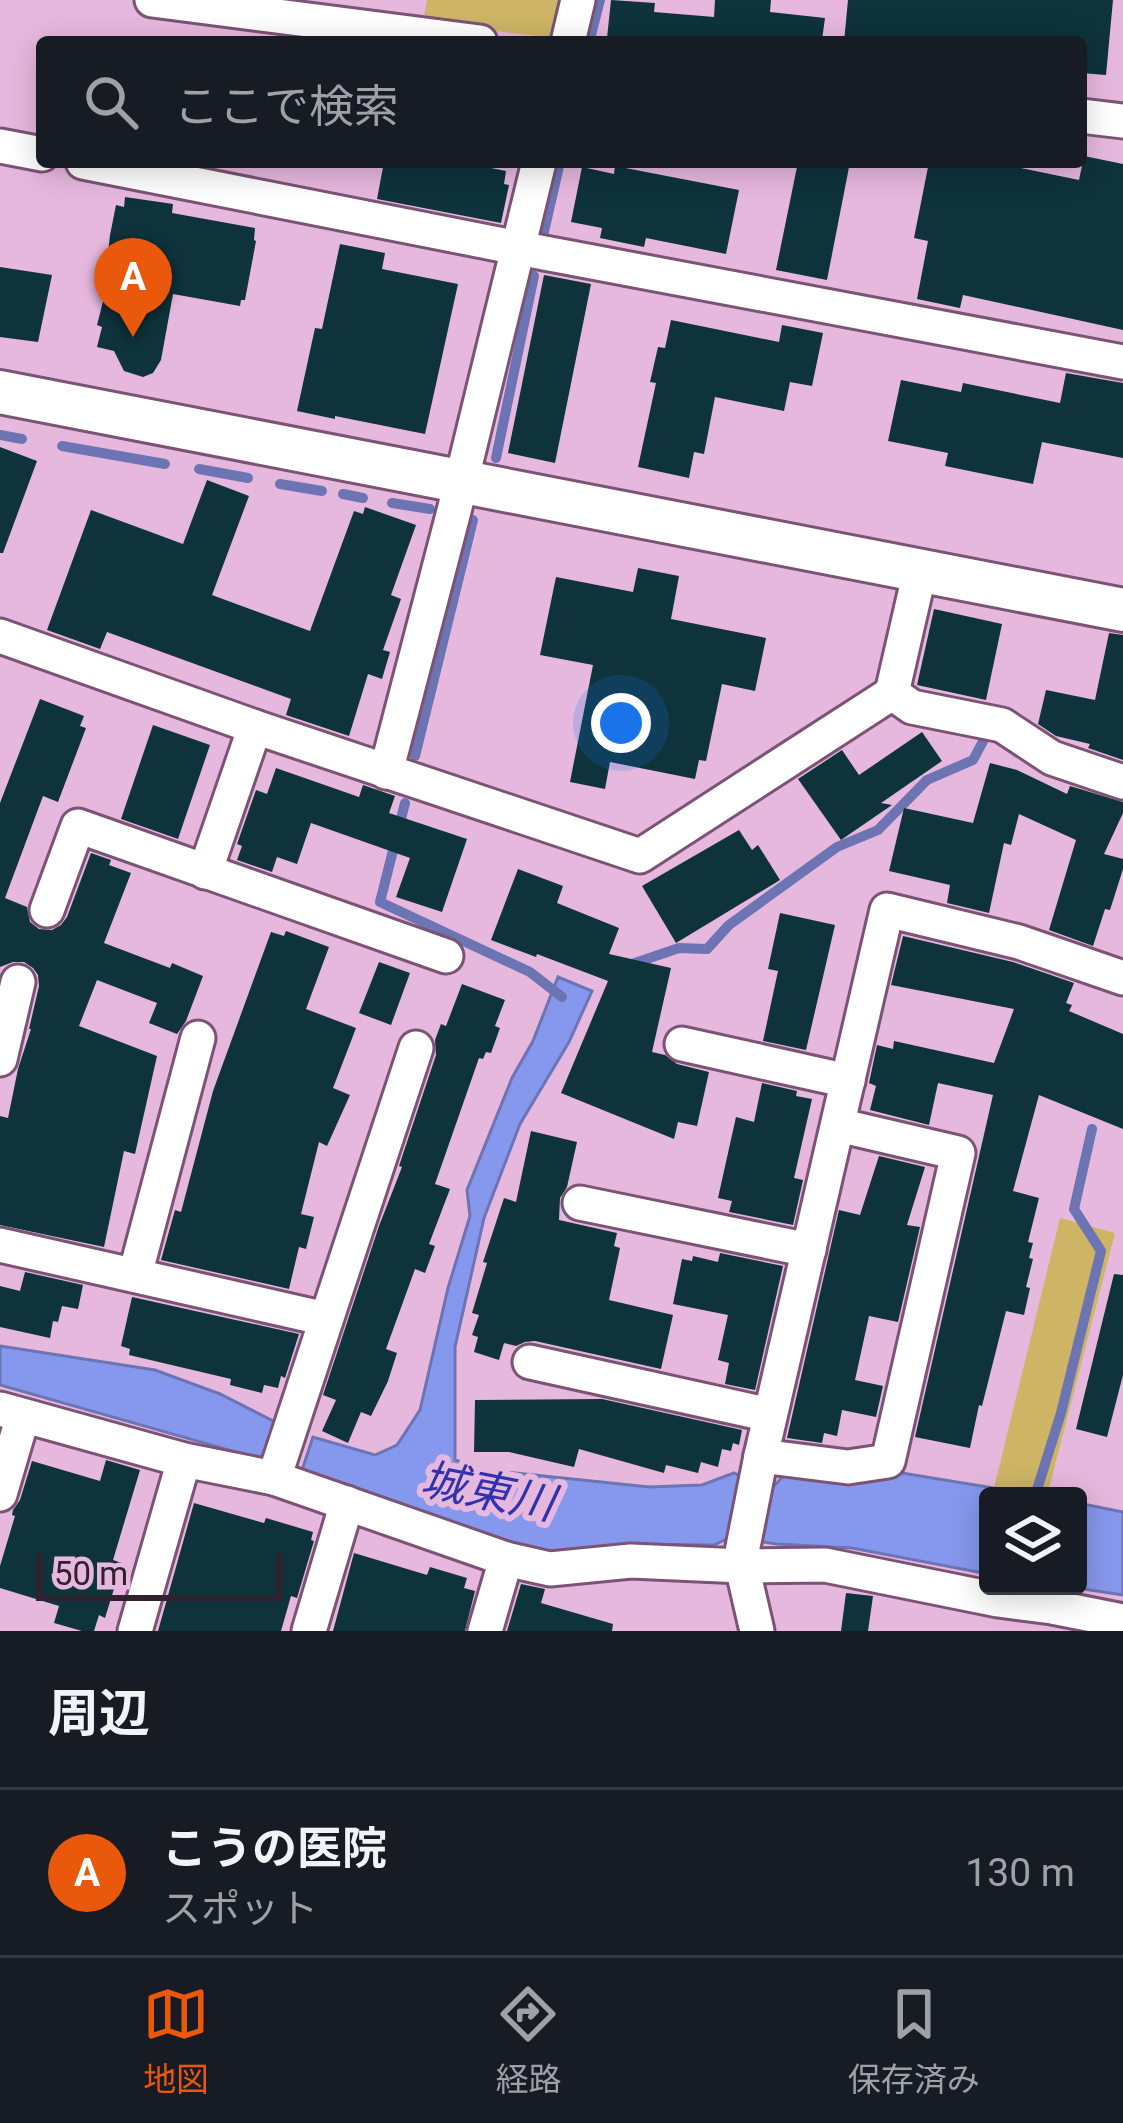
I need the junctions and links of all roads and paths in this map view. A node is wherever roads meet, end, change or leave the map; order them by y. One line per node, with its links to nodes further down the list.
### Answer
1 (157, 0): 3 (street)
2 (578, 0): 4 (street)
3 (434, 36)
4 (569, 36)
5 (1087, 117): 6 (street)
6 (1123, 121)
7 (0, 146): 8 (street)
8 (36, 153)
9 (113, 168): 11 (street)
10 (538, 168): 11 (street)
11 (518, 248): 12 (street); 14 (street)
12 (1123, 362)
13 (0, 392): 14 (street)
14 (462, 481): 15 (street); 20 (street)
15 (920, 571): 16 (street); 18 (street)
16 (1123, 610)
17 (0, 636): 19 (street)
18 (892, 694): 20 (street); 21 (street)
19 (255, 728): 20 (street); 22 (street)
20 (386, 772)
21 (1123, 782)
22 (206, 872): 23 (street); 24 (street)
23 (47, 910)
24 (446, 956)
25 (1123, 978): 31 (street)
26 (18, 982): 30 (street)
27 (198, 1037): 36 (street)
28 (682, 1044): 31 (street)
29 (416, 1048): 37 (street)
30 (0, 1058)
31 (848, 1081): 32 (street)
32 (838, 1125): 35 (street); 42 (street)
33 (580, 1203): 35 (street)
34 (0, 1245): 36 (street)
35 (809, 1250): 40 (street)
36 (135, 1275): 37 (street)
37 (326, 1319): 43 (street)
38 (530, 1362): 40 (street)
39 (12, 1413): 41 (street); 44 (street)
40 (770, 1415): 42 (street)
41 (184, 1460): 43 (street); 49 (street)
42 (759, 1463): 47 (street)
43 (274, 1478): 45 (street)
44 (0, 1494)
45 (347, 1503): 46 (street); 50 (street)
46 (506, 1559): 47 (street); 51 (street)
47 (742, 1559): 48 (street); 52 (street)
48 (1123, 1621)
49 (135, 1631)
50 (309, 1631)
51 (485, 1631)
52 (757, 1631)

